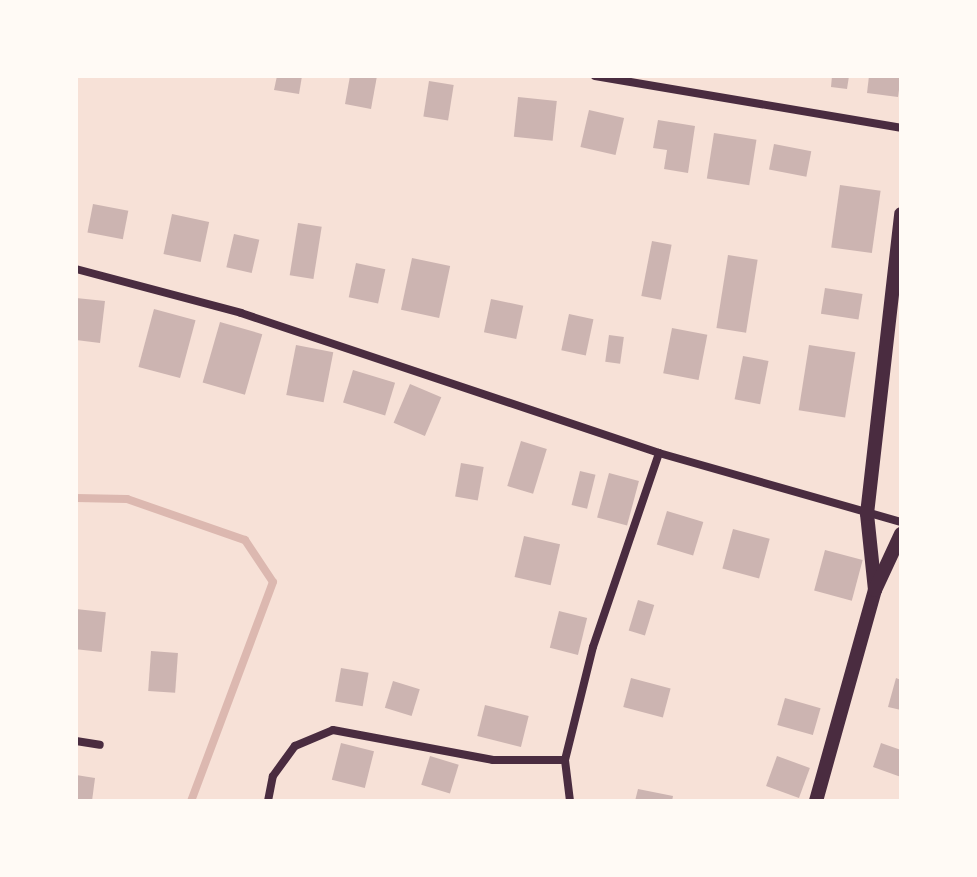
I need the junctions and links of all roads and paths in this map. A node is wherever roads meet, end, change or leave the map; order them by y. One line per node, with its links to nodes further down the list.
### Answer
1 (595, 76): 2 (street)
2 (901, 128)
3 (901, 214): 6 (street)
4 (76, 269): 5 (street)
5 (659, 453): 6 (street); 12 (street)
6 (867, 514): 7 (street); 9 (street)
7 (901, 522)
8 (901, 534): 9 (street)
9 (875, 590): 15 (street)
10 (76, 741): 11 (street)
11 (100, 745)
12 (565, 760): 13 (street); 14 (street)
13 (268, 801)
14 (570, 801)
15 (816, 801)

